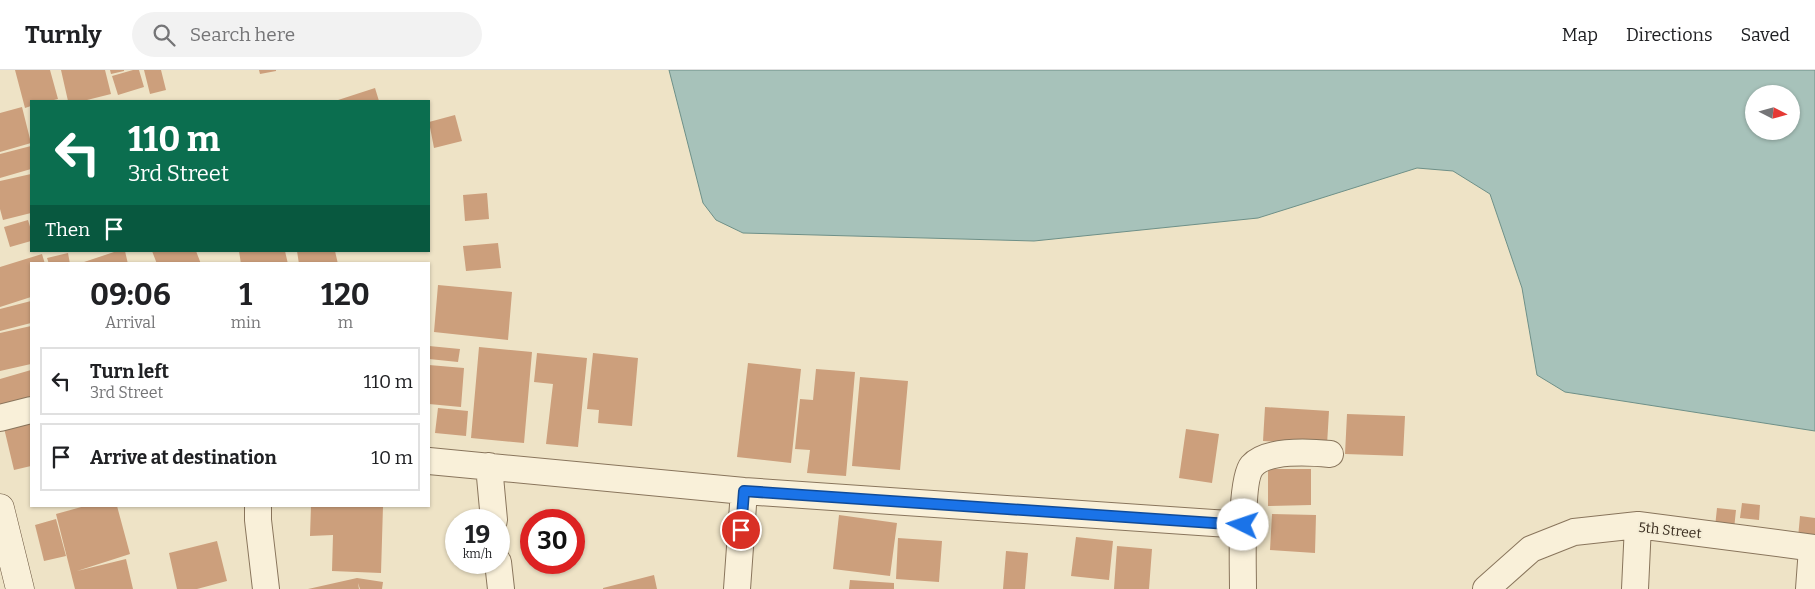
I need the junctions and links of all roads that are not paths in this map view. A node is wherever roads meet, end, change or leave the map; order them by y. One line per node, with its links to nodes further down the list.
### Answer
1 (30, 410): 2 (street)
2 (0, 418)
3 (1330, 454): 10 (street)
4 (430, 461): 5 (street)
5 (489, 466): 6 (street); 9 (street)
6 (744, 491): 10 (street); 17 (street)
7 (258, 507): 15 (street)
8 (0, 508): 14 (main road)
9 (493, 509)
10 (1243, 525): 18 (street)
11 (1638, 526): 12 (street, 5th Street); 19 (street, 5th Street); 20 (street)
12 (1814, 548): 21 (street)
13 (499, 574): 16 (street)
14 (20, 589)
15 (266, 589)
16 (501, 589)
17 (737, 589)
18 (1243, 589)
19 (1486, 589)
20 (1634, 589)
21 (1810, 589)

